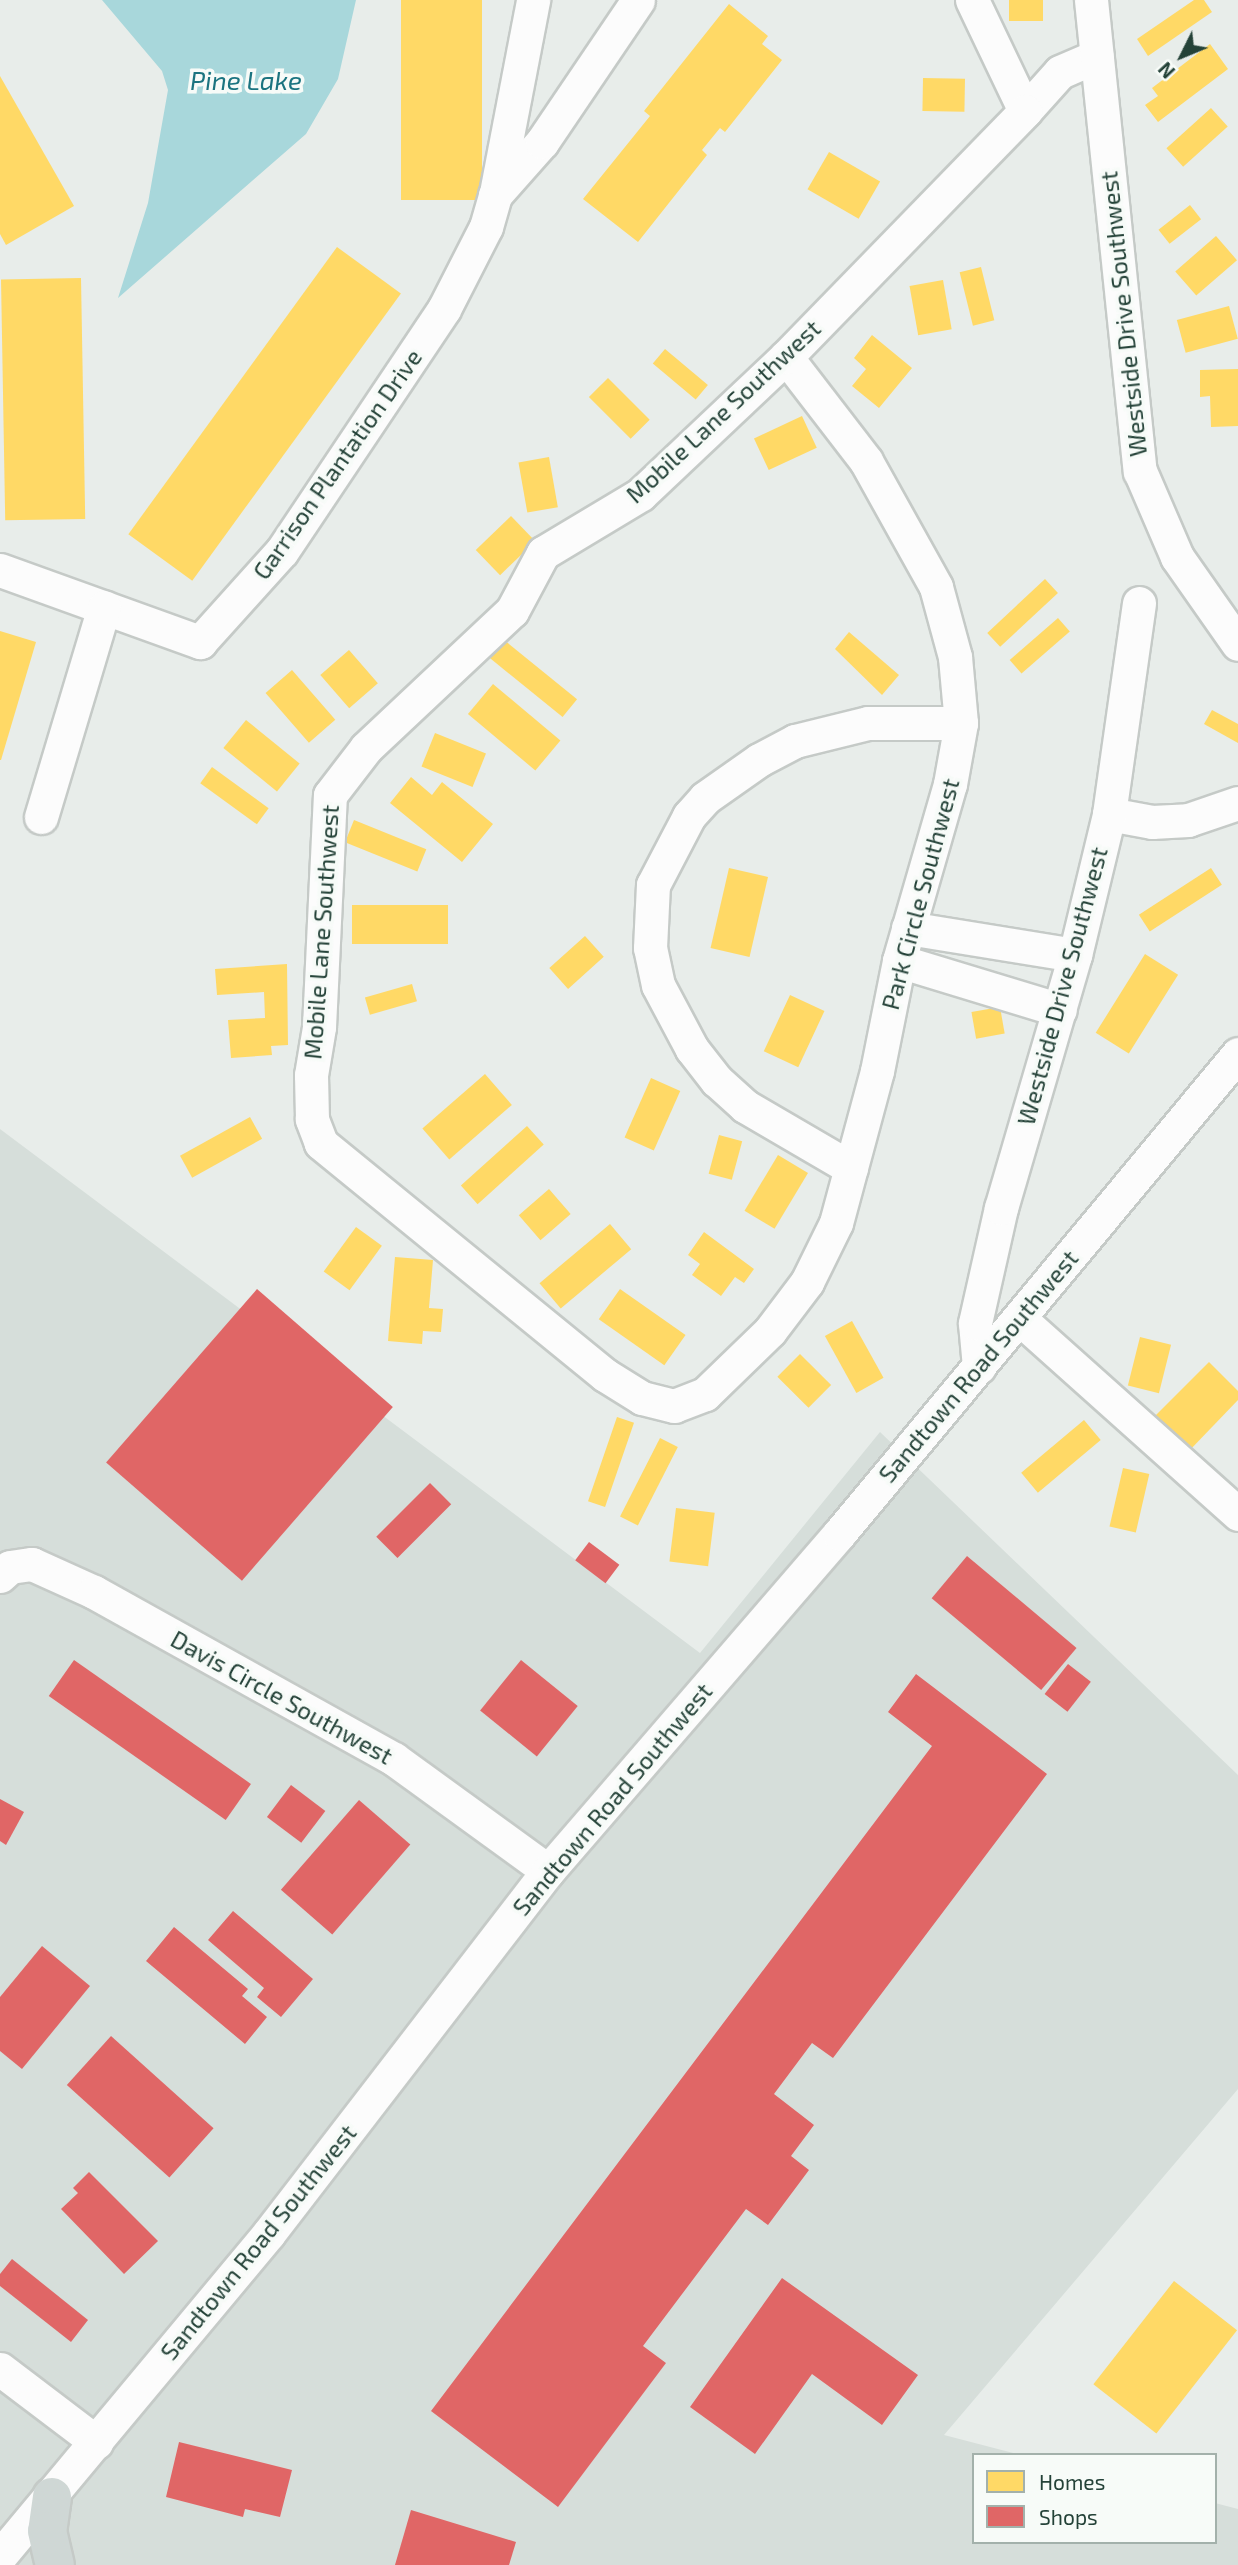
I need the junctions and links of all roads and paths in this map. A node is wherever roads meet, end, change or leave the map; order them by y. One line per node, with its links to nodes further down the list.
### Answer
1 (533, 0): 7 (street, Garrison Plantation Drive)
2 (638, 0): 7 (street, Garrison Plantation Drive)
3 (972, 0): 6 (street)
4 (1091, 0): 5 (street, Westside Drive Southwest)
5 (1097, 56): 6 (street, Mobile Lane Southwest); 12 (street, Westside Drive Southwest)
6 (1025, 111): 8 (street, Mobile Lane Southwest)
7 (495, 195): 11 (street, Garrison Plantation Drive)
8 (786, 357): 13 (street, Park Circle Southwest); 25 (street, Mobile Lane Southwest)
9 (0, 570): 11 (street, Garrison Plantation Drive)
10 (1139, 603): 15 (street, Westside Drive Southwest)
11 (104, 607): 16 (street)
12 (1238, 644)
13 (961, 723): 17 (street, Park Circle Southwest); 22 (street)
14 (1238, 803): 15 (street)
15 (1109, 814): 18 (street, Westside Drive Southwest)
16 (41, 817)
17 (908, 928): 18 (street); 19 (street, Park Circle Southwest)
18 (1075, 955): 20 (street, Westside Drive Southwest)
19 (899, 961): 20 (street); 22 (street, Park Circle Southwest)
20 (1060, 1010): 24 (street, Westside Drive Southwest)
21 (1238, 1054): 23 (street, Sandtown Road Southwest)
22 (851, 1168): 25 (street, Park Circle Southwest)
23 (1019, 1318): 24 (street, Sandtown Road Southwest); 26 (street)
24 (979, 1367): 28 (street, Sandtown Road Southwest)
25 (674, 1406)
26 (1238, 1514)
27 (0, 1576): 28 (street, Davis Circle Southwest)
28 (548, 1871): 30 (street, Sandtown Road Southwest)
29 (0, 2369): 30 (street)
30 (96, 2442): 31 (street, Sandtown Road Southwest)
31 (52, 2497): 32 (street, Sandtown Road Southwest); 33 (main road)
32 (0, 2556)
33 (55, 2565)

